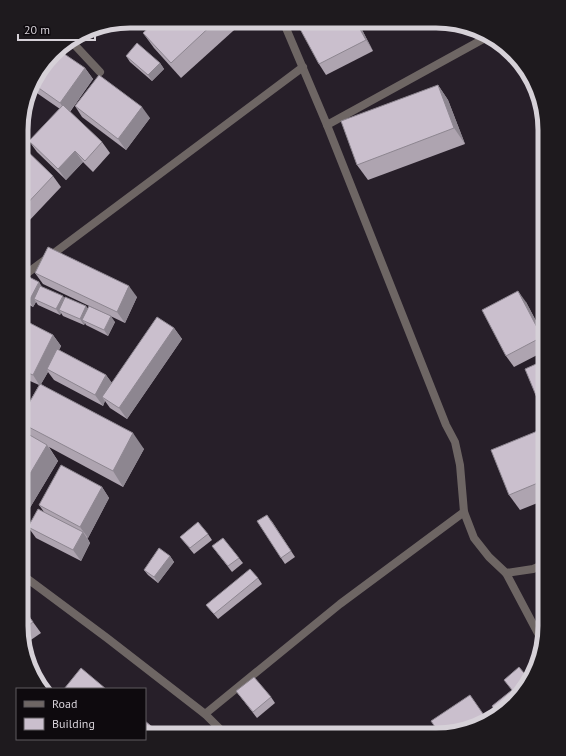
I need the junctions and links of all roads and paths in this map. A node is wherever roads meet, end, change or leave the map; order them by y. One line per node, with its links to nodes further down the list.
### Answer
1 (286, 28): 4 (street)
2 (482, 40): 6 (street)
3 (74, 44): 5 (street)
4 (302, 67): 6 (street); 7 (street)
5 (100, 72)
6 (327, 125): 8 (street)
7 (28, 272)
8 (464, 512): 10 (street); 13 (street)
9 (538, 567): 10 (street)
10 (506, 573): 12 (street)
11 (28, 579): 13 (street)
12 (538, 633)
13 (205, 714): 14 (street)
14 (219, 728)

